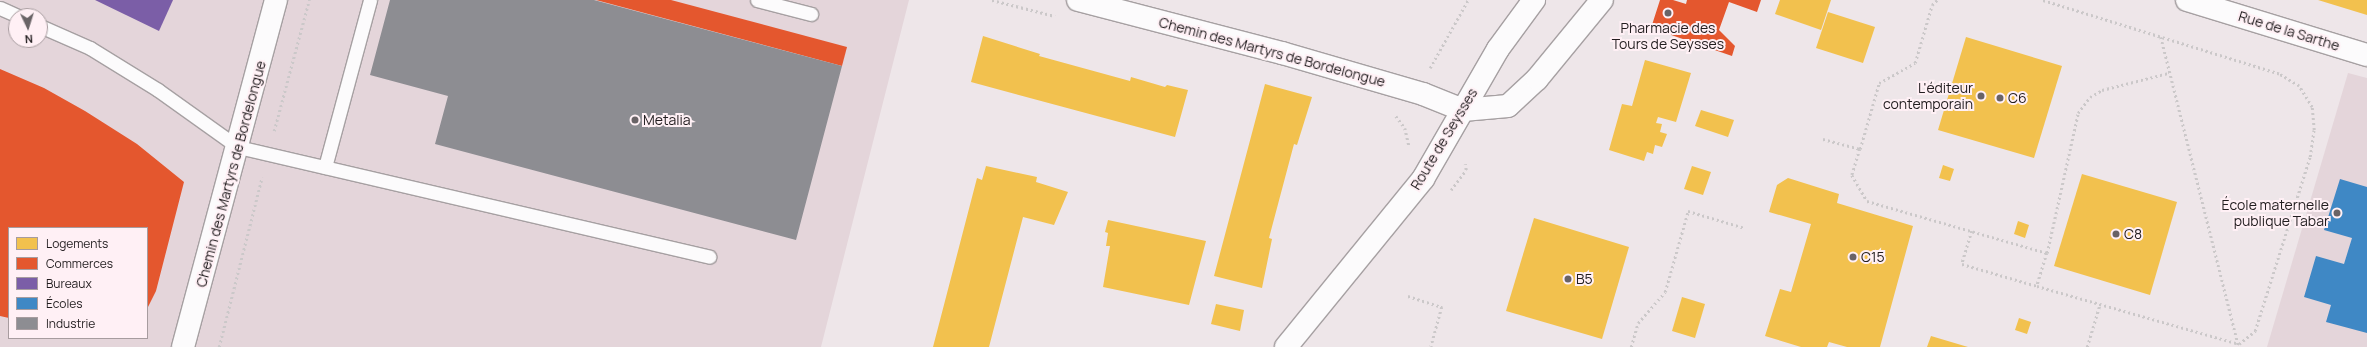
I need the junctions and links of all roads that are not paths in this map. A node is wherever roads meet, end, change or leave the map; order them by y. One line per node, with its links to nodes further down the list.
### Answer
1 (276, 0): 12 (street, Chemin des Martyrs de Bordelongue)
2 (370, 0): 13 (lane)
3 (757, 0): 8 (lane)
4 (1078, 0): 11 (street, Chemin des Martyrs de Bordelongue)
5 (1534, 0): 11 (street, Route de Seysses)
6 (1602, 0): 11 (street)
7 (2187, 0): 10 (street, Rue de la Sarthe)
8 (811, 14)
9 (48, 30): 12 (lane)
10 (2367, 55)
11 (1463, 110): 16 (street, Route de Seysses)
12 (238, 147): 13 (lane); 15 (street, Chemin des Martyrs de Bordelongue)
13 (325, 167): 14 (lane)
14 (709, 257)
15 (183, 347)
16 (1286, 347)

